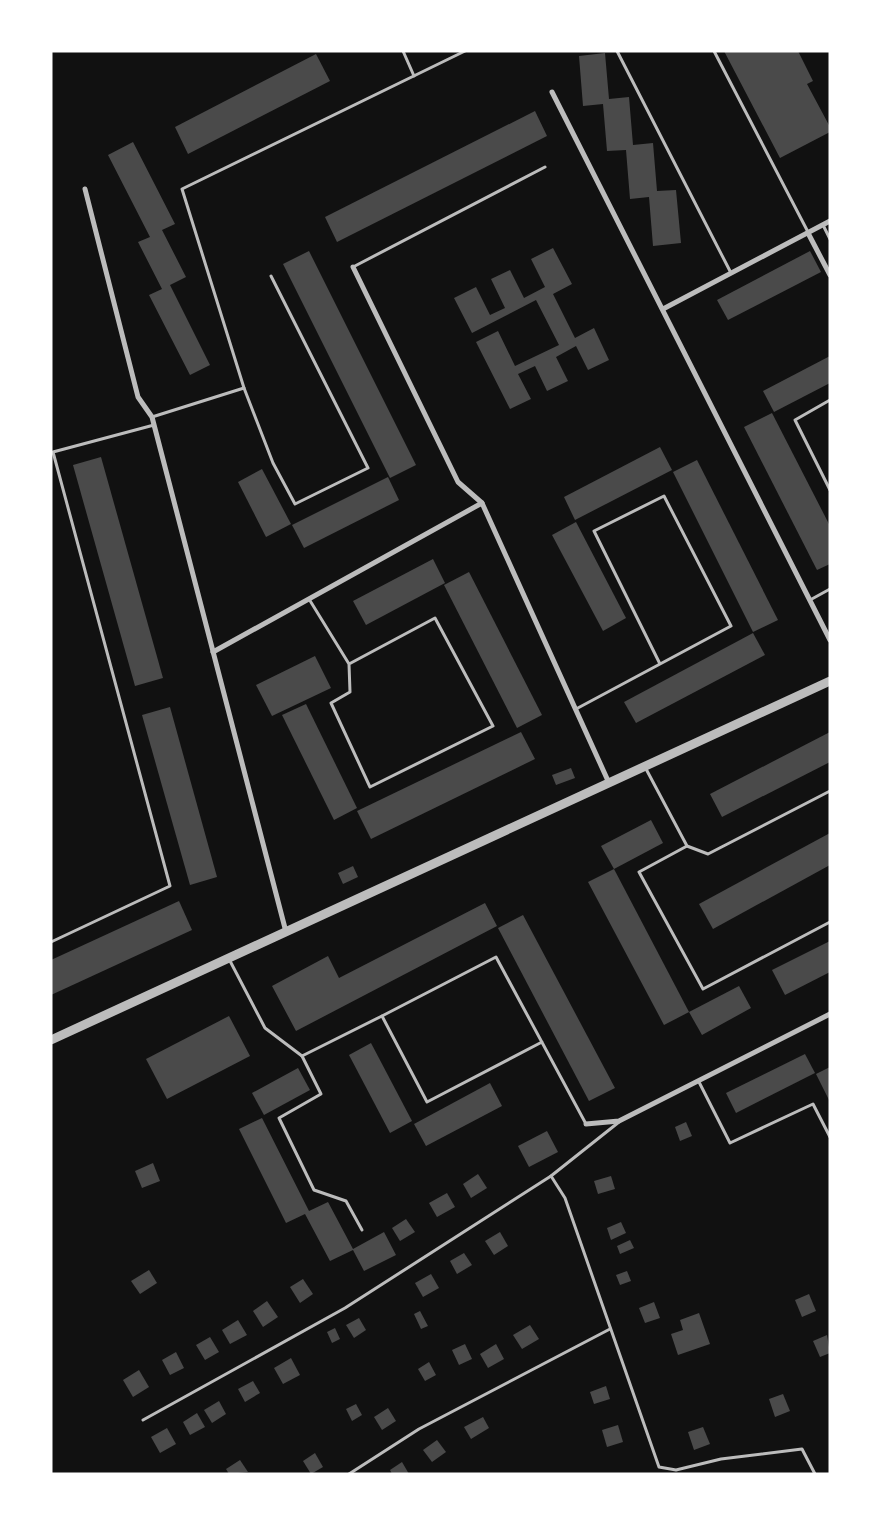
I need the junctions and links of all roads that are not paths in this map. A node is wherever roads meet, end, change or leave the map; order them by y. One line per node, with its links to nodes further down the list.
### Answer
1 (403, 51): 5 (lane)
2 (465, 51): 5 (lane)
3 (617, 51): 14 (lane)
4 (714, 51): 11 (lane)
5 (414, 76): 18 (lane)
6 (552, 92): 17 (street)
7 (545, 167): 13 (lane)
8 (85, 189): 20 (street)
9 (830, 221): 10 (street)
10 (823, 225): 11 (street); 12 (lane)
11 (808, 233): 14 (street); 15 (street)
12 (830, 239)
13 (353, 268): 23 (street)
14 (731, 273): 17 (street)
15 (830, 275)
16 (271, 276): 18 (lane)
17 (663, 309): 26 (street)
18 (244, 388): 20 (lane)
19 (830, 400): 22 (lane)
20 (152, 417): 21 (street)
21 (154, 424): 28 (street); 39 (lane)
22 (830, 490)
23 (482, 503): 25 (street); 32 (street)
24 (830, 589): 26 (lane)
25 (309, 599): 28 (street); 29 (lane)
26 (810, 600): 27 (street)
27 (830, 640)
28 (213, 652): 38 (street)
29 (349, 664): 29 (lane)
30 (660, 664): 30 (lane); 32 (lane)
31 (830, 681): 33 (street)
32 (576, 709): 34 (street)
33 (644, 767): 34 (street); 36 (lane)
34 (609, 783): 38 (street)
35 (830, 791): 36 (lane)
36 (687, 846): 37 (lane)
37 (830, 922)
38 (286, 932): 40 (street)
39 (51, 942)
40 (228, 958): 43 (street); 45 (lane)
41 (830, 1014): 46 (street)
42 (382, 1016): 44 (lane); 44 (lane); 45 (lane)
43 (51, 1040)
44 (542, 1042): 48 (lane)
45 (302, 1056): 51 (lane)
46 (699, 1082): 47 (street); 49 (lane)
47 (619, 1121): 48 (street); 50 (lane)
48 (586, 1124)
49 (830, 1137)
50 (551, 1176): 52 (lane); 53 (lane)
51 (362, 1230)
52 (610, 1329): 54 (lane); 55 (lane)
53 (143, 1420)
54 (349, 1474)
55 (815, 1474)

